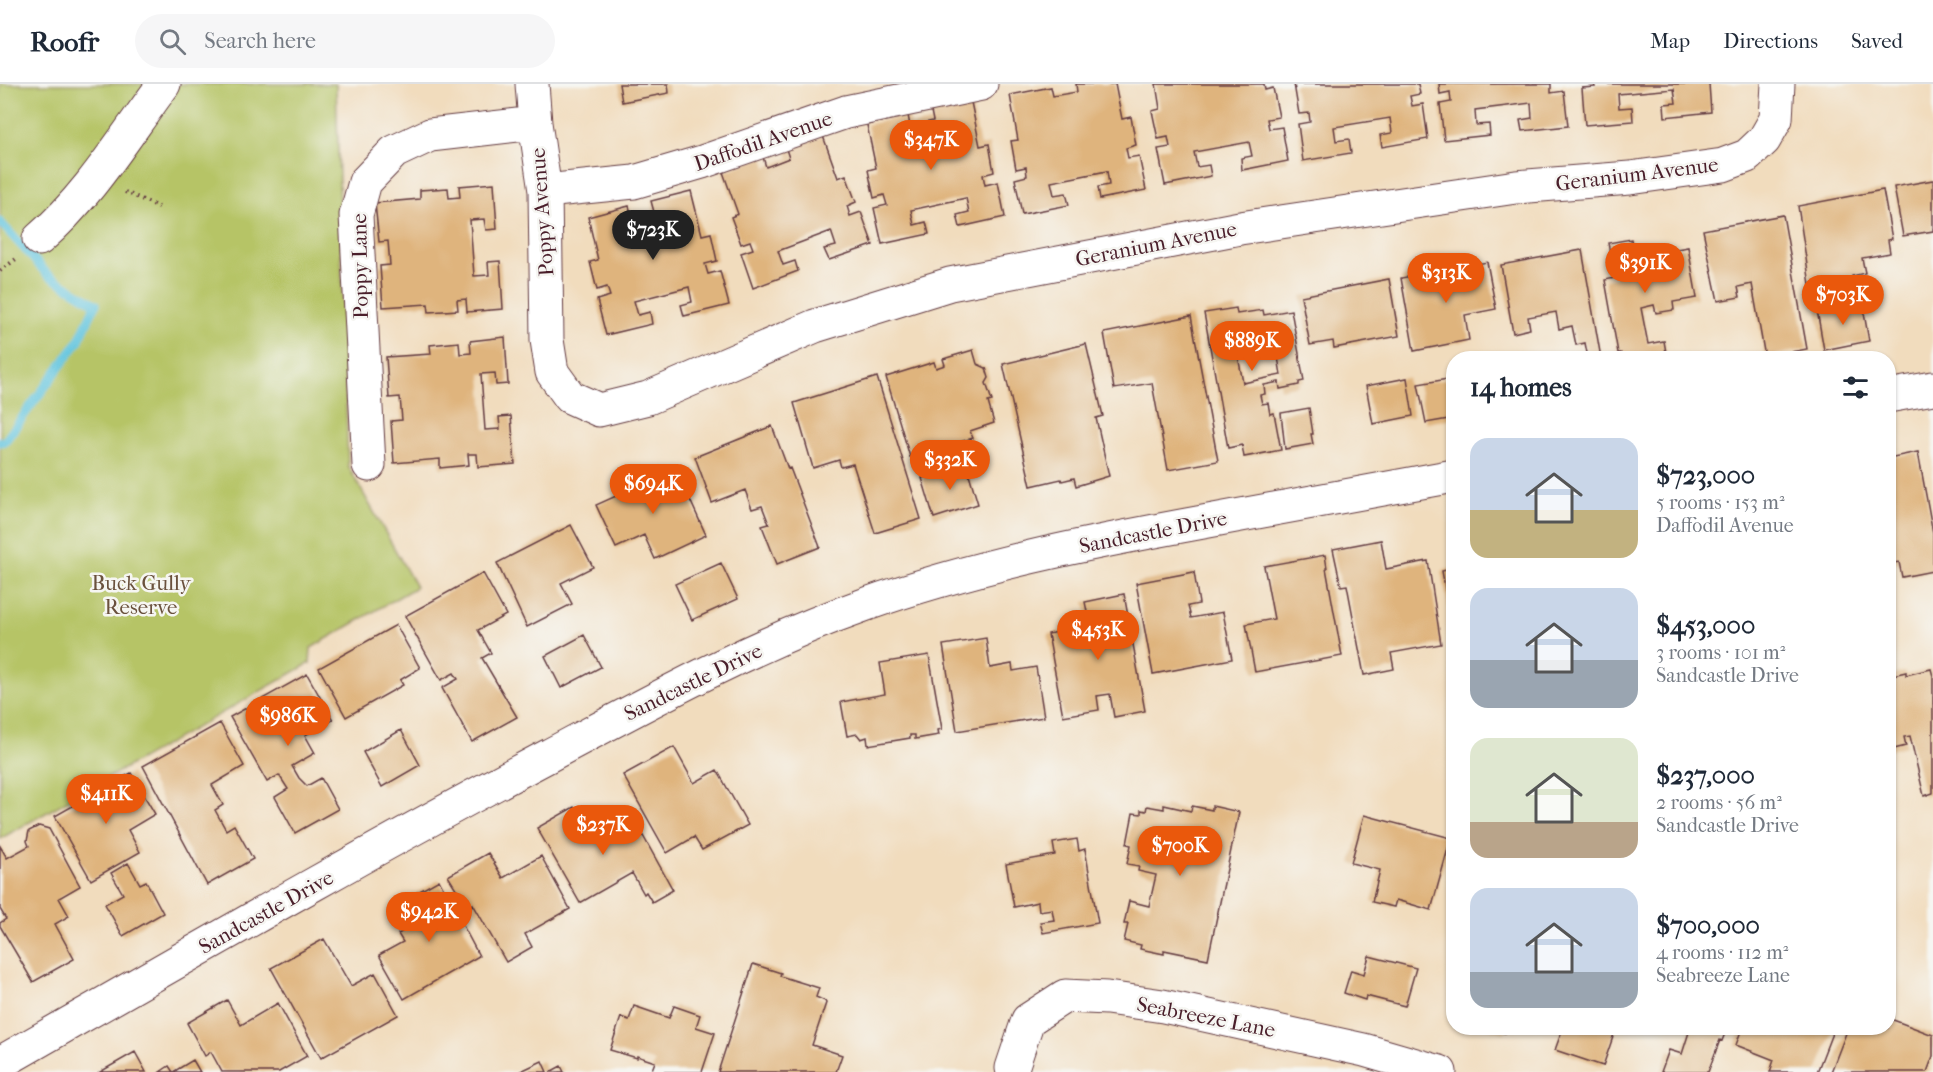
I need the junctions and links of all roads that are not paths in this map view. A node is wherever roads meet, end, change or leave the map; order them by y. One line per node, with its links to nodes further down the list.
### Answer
1 (164, 84): 7 (street)
2 (532, 84): 5 (street, Poppy Avenue)
3 (981, 84): 6 (street, Daffodil Avenue)
4 (1778, 85): 8 (street, Geranium Avenue)
5 (535, 123): 6 (street, Poppy Avenue); 11 (street, Poppy Lane)
6 (545, 190): 8 (street, Poppy Avenue)
7 (39, 239)
8 (547, 340)
9 (1933, 388): 10 (street)
10 (1896, 395)
11 (369, 465)
12 (1446, 477): 13 (street, Sandcastle Drive)
13 (0, 1063)
14 (1013, 1072): 15 (street, Seabreeze Lane)
15 (1440, 1072)

